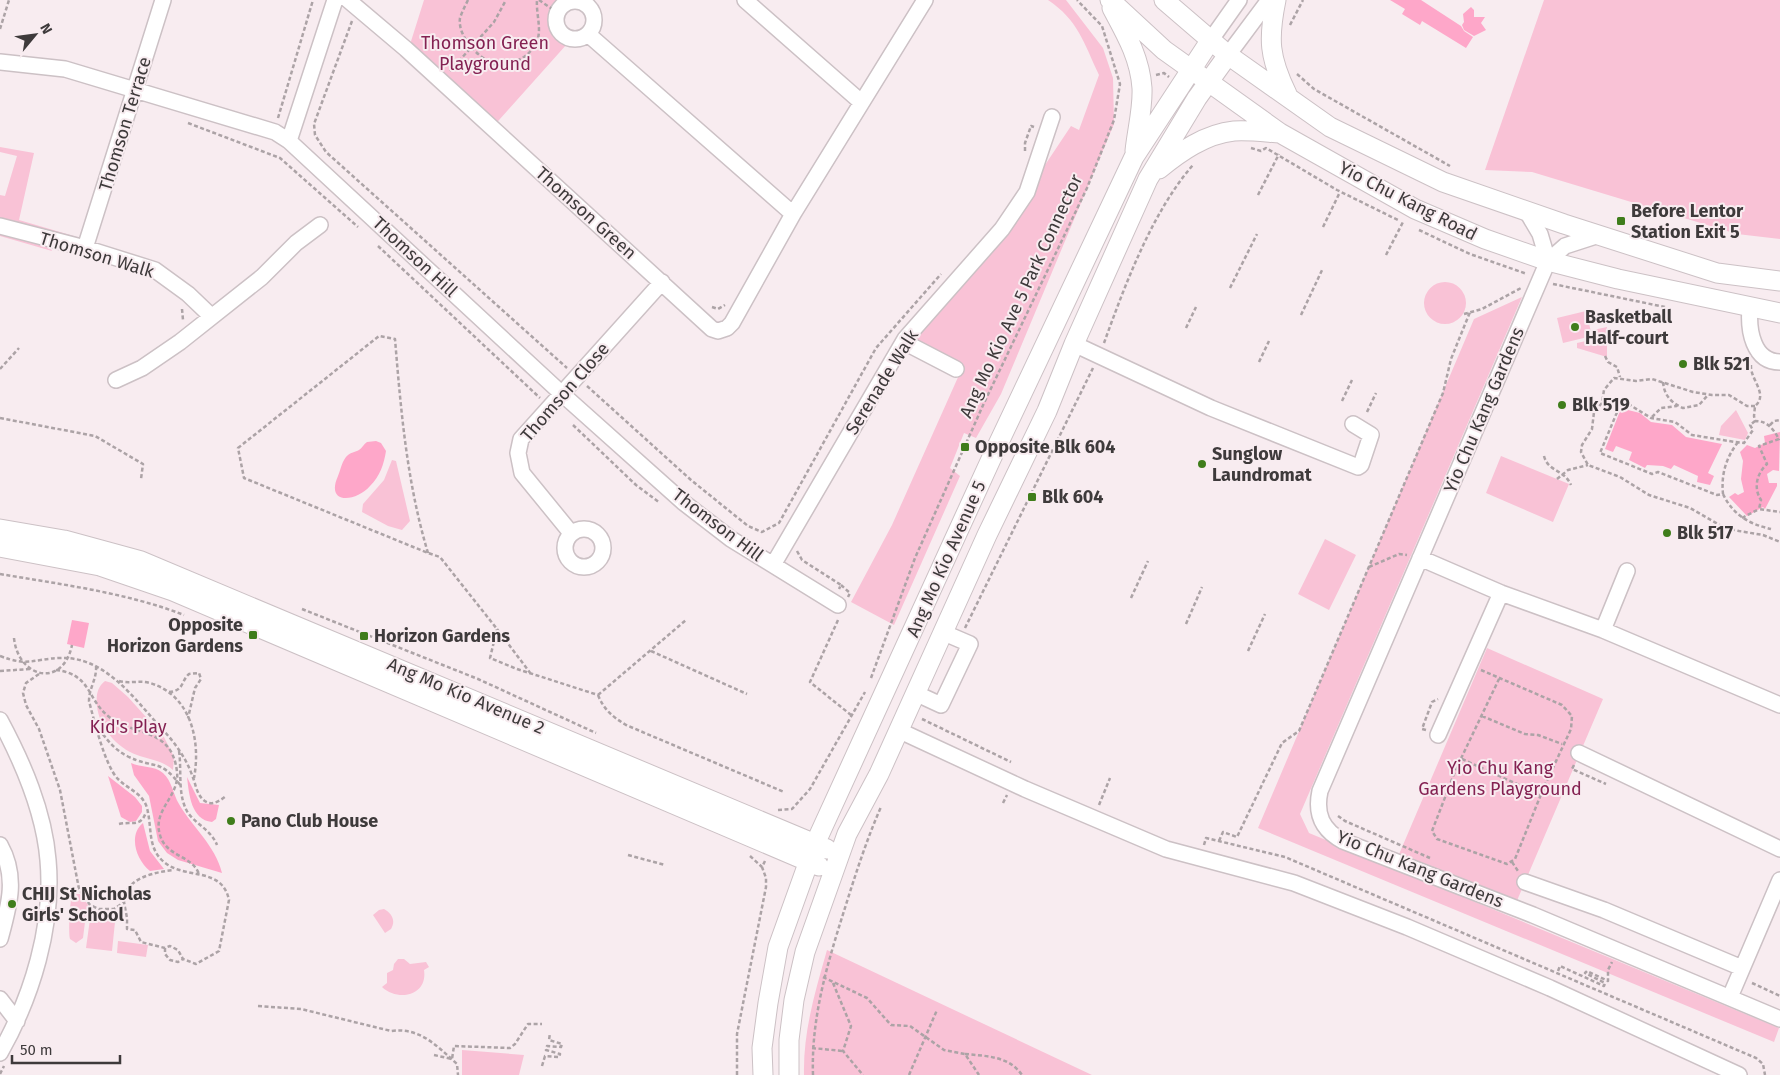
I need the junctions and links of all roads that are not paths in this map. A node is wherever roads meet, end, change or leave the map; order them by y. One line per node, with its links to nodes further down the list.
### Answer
1 (163, 0): 17 (street, Thomson Terrace)
2 (334, 0): 22 (street)
3 (348, 0): 32 (street, Thomson Green)
4 (745, 0): 19 (street)
5 (925, 0): 19 (street, Thomson Green)
6 (1109, 0): 15 (main road, Yio Chu Kang Road); 23 (main road)
7 (1164, 0): 12 (main road, Yio Chu Kang Road)
8 (1240, 0): 12 (street)
9 (1269, 0): 13 (street)
10 (1276, 0): 18 (main road)
11 (589, 35): 11 (street); 26 (street)
12 (1210, 42): 13 (main road, Yio Chu Kang Road); 15 (main road, Ang Mo Kio Avenue 5)
13 (1228, 55): 16 (main road, Ang Mo Kio Avenue 5); 18 (main road, Yio Chu Kang Road)
14 (0, 62): 17 (street, Thomson Hill)
15 (1191, 69): 16 (main road, Yio Chu Kang Road); 23 (main road, Ang Mo Kio Avenue 5)
16 (1208, 82): 21 (main road, Yio Chu Kang Road); 24 (main road, Ang Mo Kio Avenue 5)
17 (136, 90): 22 (street, Thomson Hill); 30 (street, Thomson Terrace)
18 (1288, 95): 25 (main road, Yio Chu Kang Road)
19 (861, 102): 26 (street, Thomson Green)
20 (1052, 117): 37 (street, Serenade Walk)
21 (1280, 133): 24 (main road); 31 (main road, Yio Chu Kang Road)
22 (288, 141): 42 (street, Thomson Hill)
23 (1134, 157): 64 (main road, Ang Mo Kio Avenue 5)
24 (1148, 179): 38 (main road, Ang Mo Kio Avenue 5)
25 (1528, 212): 29 (main road, Yio Chu Kang Road); 31 (street)
26 (793, 214): 32 (street, Thomson Green)
27 (320, 225): 36 (street)
28 (0, 226): 30 (street, Thomson Walk)
29 (1599, 235): 31 (street, Yio Chu Kang Gardens); 33 (main road, Yio Chu Kang Road)
30 (85, 248): 36 (street, Thomson Walk)
31 (1548, 260): 34 (main road, Yio Chu Kang Road); 47 (street, Yio Chu Kang Gardens)
32 (662, 282): 42 (street, Thomson Close)
33 (1780, 282)
34 (1750, 308): 35 (main road, Yio Chu Kang Road); 39 (street)
35 (1780, 313)
36 (211, 316): 41 (street)
37 (904, 342): 40 (street); 48 (street, Serenade Walk)
38 (1074, 344): 43 (street); 53 (main road, Ang Mo Kio Avenue 5)
39 (1780, 362)
40 (956, 369)
41 (116, 380)
42 (561, 393): 45 (street, Thomson Close); 48 (street, Thomson Hill)
43 (1353, 424)
44 (0, 529): 60 (main road, Ang Mo Kio Avenue 2)
45 (571, 533)
46 (0, 547): 60 (main road, Ang Mo Kio Avenue 2)
47 (1420, 558): 50 (street); 71 (street, Yio Chu Kang Gardens)
48 (773, 565): 51 (street)
49 (1626, 571): 52 (street)
50 (1501, 593): 52 (street); 58 (street)
51 (839, 607)
52 (1603, 630): 55 (street)
53 (942, 632): 54 (main road, Ang Mo Kio Avenue 5); 54 (street)
54 (923, 696): 57 (main road, Ang Mo Kio Avenue 5)
55 (1780, 705)
56 (0, 720): 73 (street)
57 (898, 730): 65 (main road, Ang Mo Kio Avenue 5); 79 (street)
58 (1438, 735)
59 (0, 739): 73 (street)
60 (575, 752): 64 (main road, Ang Mo Kio Avenue 2)
61 (1579, 754): 63 (street)
62 (0, 845): 66 (street)
63 (1780, 849)
64 (812, 853): 65 (main road, Ang Mo Kio Avenue 2); 77 (main road, Ang Mo Kio Avenue 5)
65 (837, 863): 78 (main road, Ang Mo Kio Avenue 5)
66 (5, 873): 69 (street)
67 (1780, 880): 70 (street)
68 (1525, 882): 70 (street)
69 (0, 939)
70 (1745, 975): 71 (street)
71 (1730, 997): 74 (street, Yio Chu Kang Gardens)
72 (0, 998): 73 (street)
73 (14, 1016): 75 (street); 76 (street)
74 (1780, 1019)
75 (0, 1034)
76 (0, 1053)
77 (763, 1075)
78 (788, 1075)
79 (1739, 1075)

